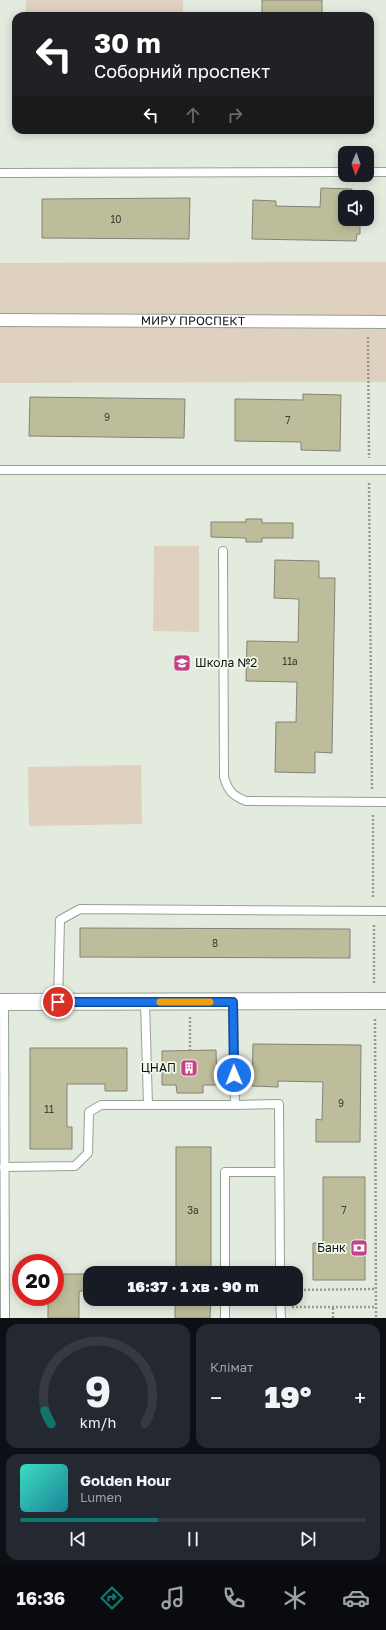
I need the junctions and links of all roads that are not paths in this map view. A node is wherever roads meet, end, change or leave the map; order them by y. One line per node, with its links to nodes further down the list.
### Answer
1 (338, 172): 4 (lane)
2 (374, 172): 3 (lane)
3 (386, 172)
4 (0, 173)
5 (0, 320): 6 (street, МИРУ ПРОСПЕКТ)
6 (386, 322)
7 (0, 470): 8 (lane)
8 (386, 470)
9 (223, 552): 10 (lane)
10 (386, 802)
11 (386, 911): 13 (lane)
12 (2, 1002): 13 (street); 19 (lane)
13 (58, 1002): 14 (street)
14 (145, 1002): 15 (street); 17 (lane)
15 (233, 1002): 16 (street); 18 (lane)
16 (380, 1006)
17 (148, 1105): 18 (lane); 19 (lane)
18 (235, 1105): 20 (lane)
19 (4, 1167): 25 (lane)
20 (279, 1172): 21 (lane); 22 (lane)
21 (225, 1266)
22 (280, 1266)
23 (225, 1306): 26 (lane)
24 (280, 1306): 27 (lane)
25 (5, 1318)
26 (225, 1318)
27 (281, 1318)

